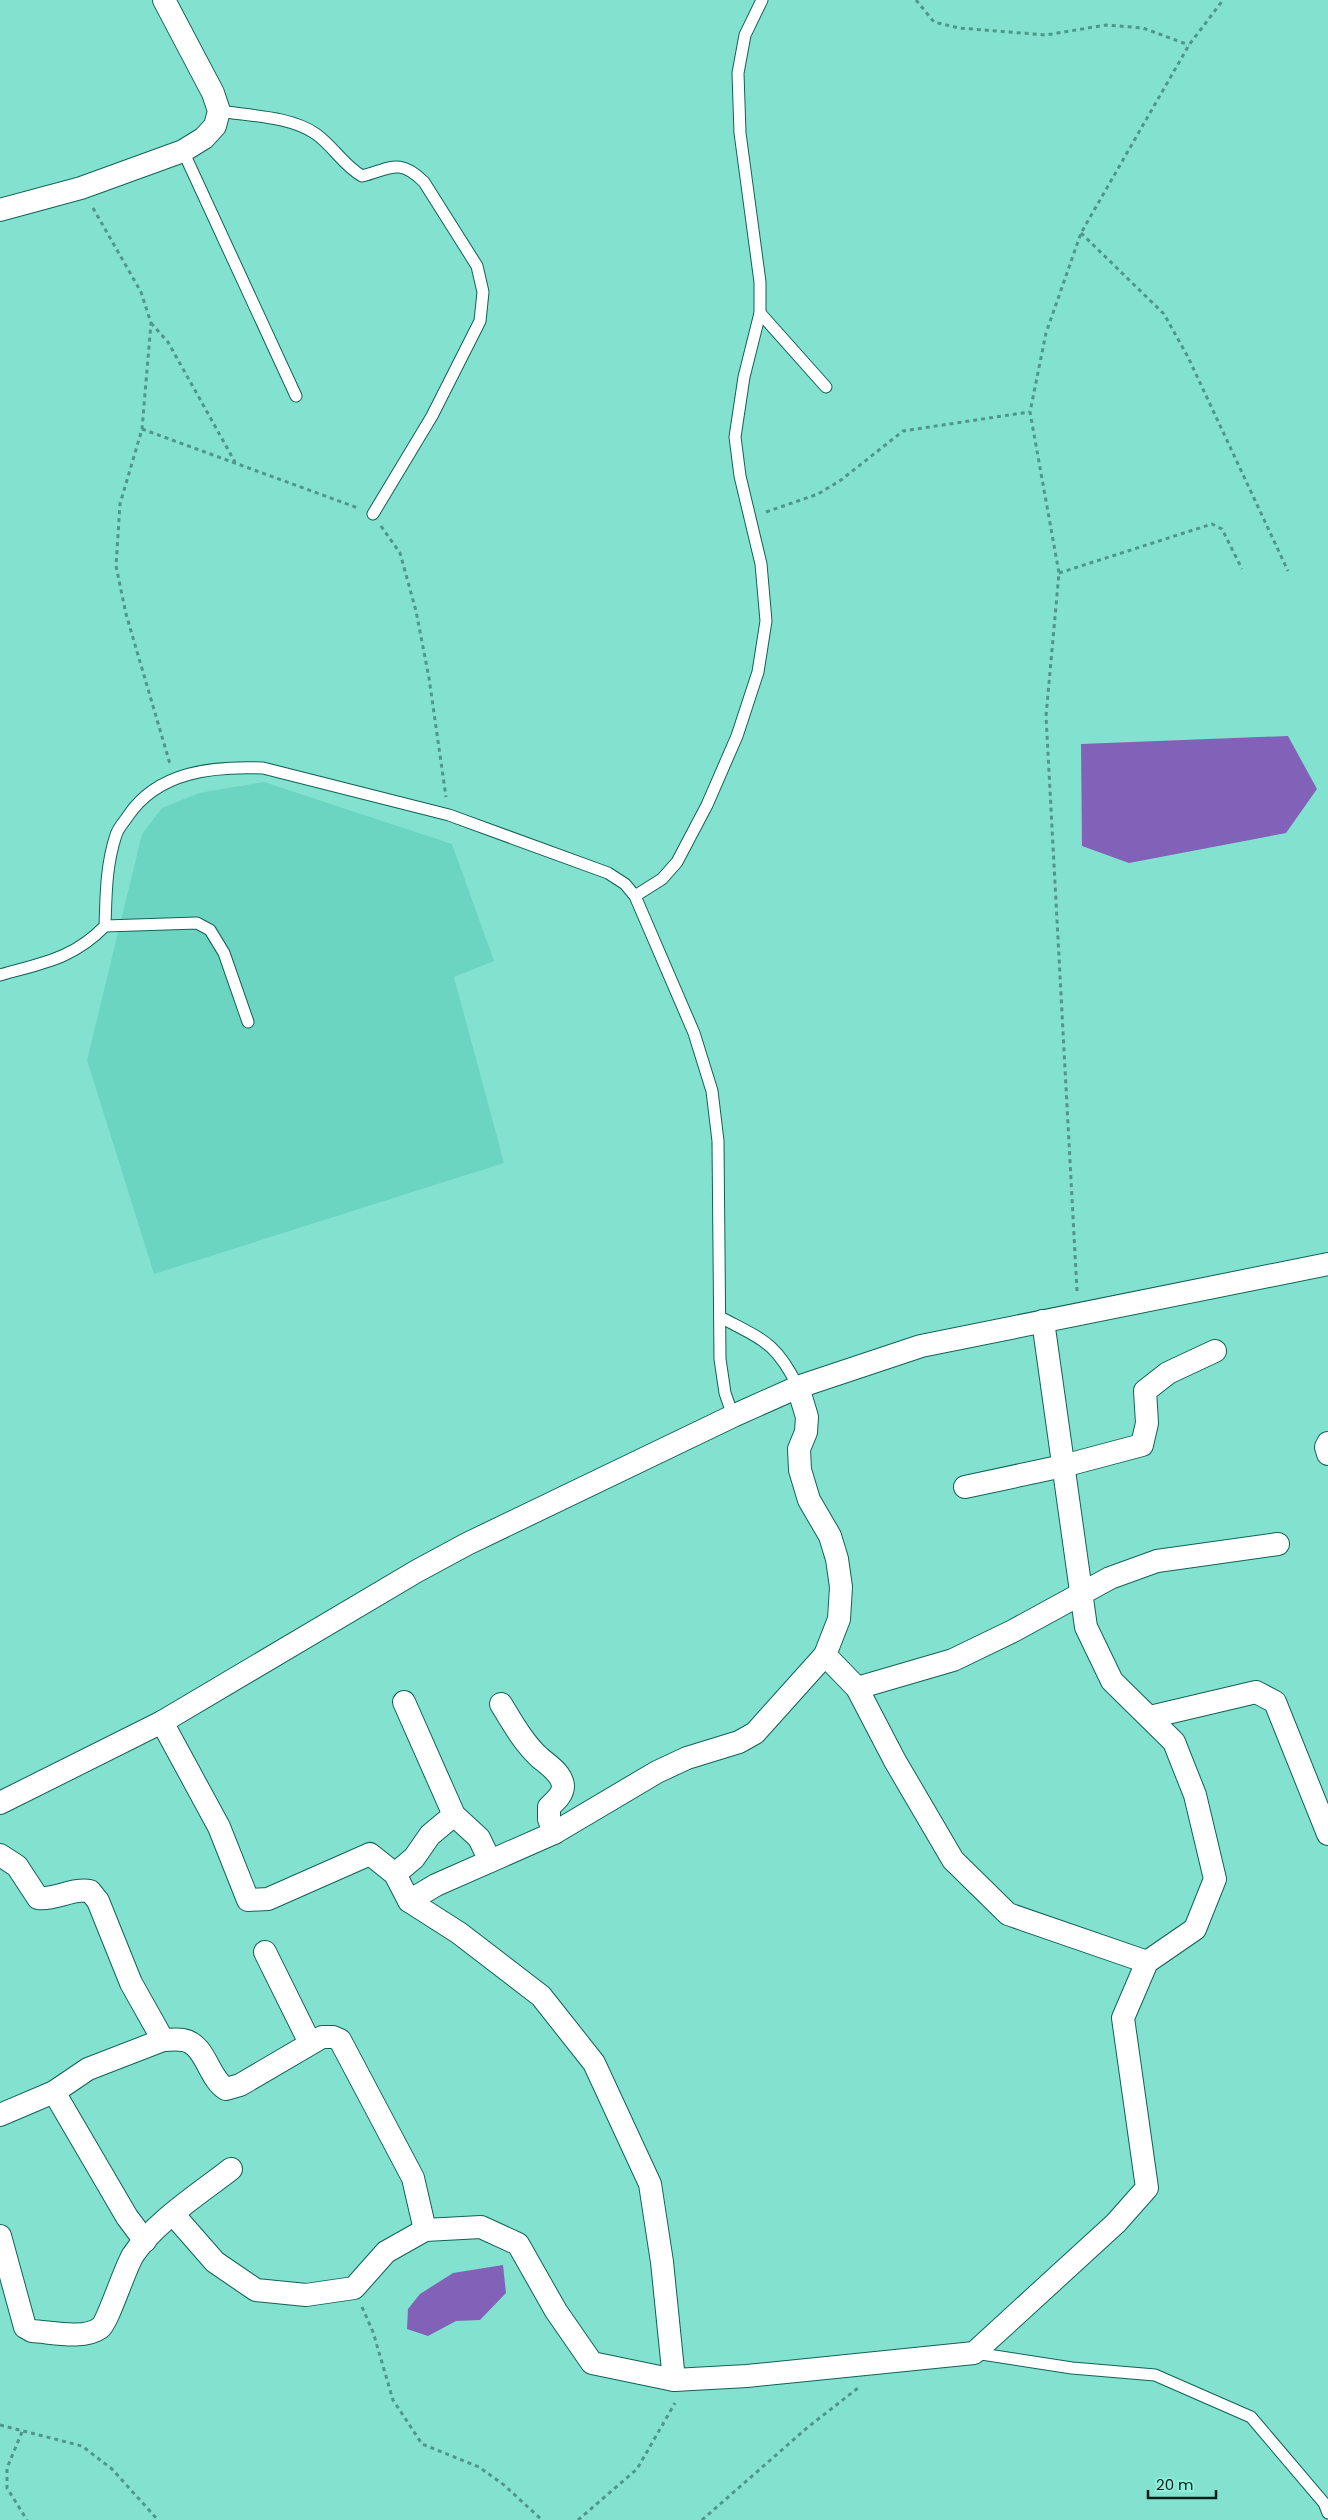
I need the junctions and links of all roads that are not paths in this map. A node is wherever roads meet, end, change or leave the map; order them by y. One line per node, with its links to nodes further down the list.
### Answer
1 (164, 0): 3 (street)
2 (762, 0): 6 (lane)
3 (219, 111): 4 (street); 9 (lane)
4 (182, 151): 5 (street); 8 (lane)
5 (0, 210)
6 (760, 313): 7 (lane); 10 (lane)
7 (826, 387)
8 (296, 396)
9 (373, 514)
10 (635, 896): 11 (lane); 15 (lane)
11 (105, 926): 12 (lane); 13 (lane)
12 (0, 975)
13 (248, 1022)
14 (1328, 1264): 16 (street)
15 (720, 1317): 18 (lane); 19 (lane)
16 (1043, 1321): 18 (street); 22 (street)
17 (1215, 1351): 22 (street)
18 (798, 1387): 19 (street); 26 (street)
19 (733, 1416): 31 (street)
20 (1328, 1443): 21 (street)
21 (1328, 1454)
22 (1063, 1466): 23 (street); 25 (street)
23 (965, 1487)
24 (1278, 1544): 25 (street)
25 (1082, 1593): 27 (street); 30 (street)
26 (825, 1655): 27 (street); 34 (street)
27 (857, 1688): 41 (street)
28 (404, 1702): 33 (street)
29 (501, 1704): 34 (street)
30 (1150, 1717): 35 (street); 41 (street)
31 (162, 1722): 32 (street); 38 (street)
32 (0, 1803)
33 (454, 1815): 37 (street); 38 (street)
34 (554, 1833): 37 (street)
35 (1328, 1834)
36 (0, 1855): 42 (street)
37 (490, 1861): 39 (street)
38 (395, 1874): 39 (street)
39 (409, 1901): 53 (street)
40 (265, 1952): 43 (street)
41 (1146, 1962): 52 (street)
42 (162, 2040): 43 (street); 44 (street)
43 (310, 2043): 48 (street)
44 (54, 2092): 45 (street); 50 (street)
45 (0, 2115)
46 (231, 2169): 47 (street)
47 (173, 2214): 48 (street); 50 (street)
48 (425, 2230): 53 (street)
49 (0, 2236): 51 (street)
50 (145, 2241): 51 (street)
51 (9, 2310)
52 (974, 2353): 53 (street); 54 (lane)
53 (674, 2380)
54 (1327, 2506)

